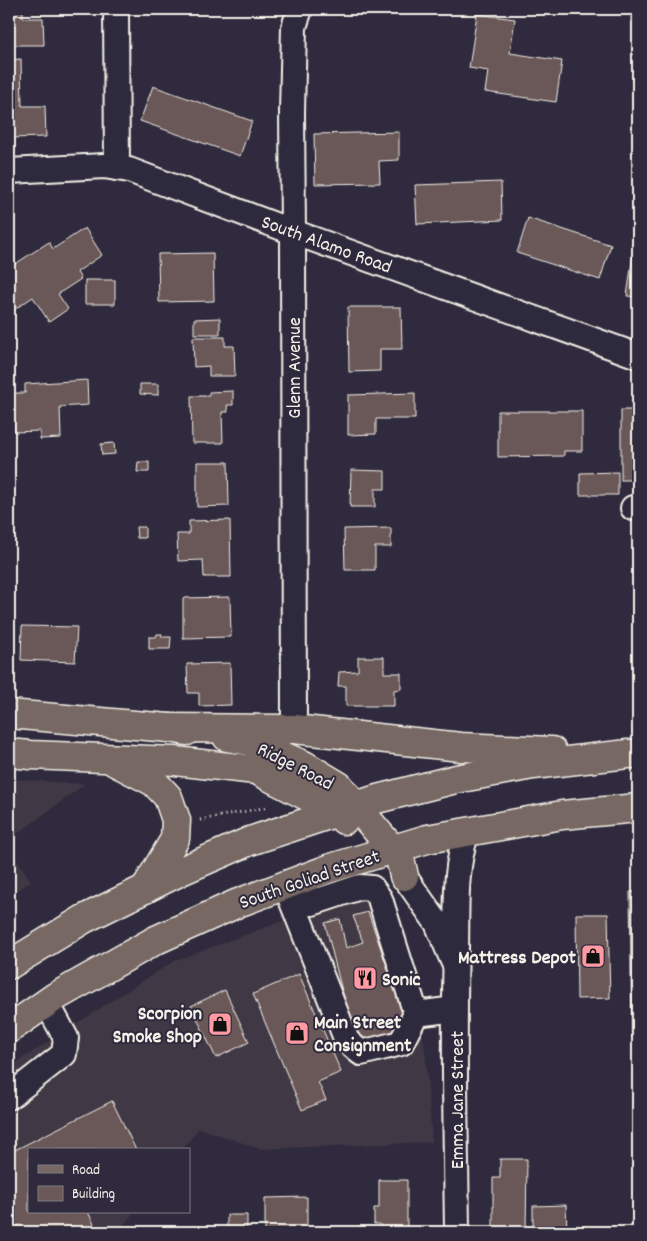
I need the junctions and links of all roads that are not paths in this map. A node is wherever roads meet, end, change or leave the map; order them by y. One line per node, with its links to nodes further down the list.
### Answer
1 (116, 9): 3 (street)
2 (300, 9): 5 (street, Glenn Avenue)
3 (117, 168): 4 (street, South Alamo Road); 5 (street, South Alamo Road)
4 (9, 171)
5 (293, 232): 6 (street, South Alamo Road); 9 (street, Glenn Avenue)
6 (638, 356)
7 (9, 714): 8 (main road, Ridge Road)
8 (169, 728): 9 (main road); 14 (main road, Ridge Road)
9 (294, 728): 11 (main road)
10 (9, 753): 12 (main road, Ridge Road)
11 (633, 754): 14 (main road)
12 (107, 758): 14 (main road, Ridge Road); 19 (main road)
13 (638, 808): 15 (main road, South Goliad Street)
14 (347, 809): 16 (main road, Ridge Road); 19 (main road)
15 (467, 832): 16 (main road, South Goliad Street); 21 (street, Emma Jane Street)
16 (383, 852): 17 (main road, Ridge Road); 18 (main road, South Goliad Street)
17 (404, 876): 21 (street, Emma Jane Street)
18 (293, 882): 22 (main road, South Goliad Street); 24 (street); 24 (street)
19 (145, 889): 20 (main road)
20 (9, 965)
21 (455, 967): 23 (street, Emma Jane Street)
22 (47, 1003): 25 (main road, South Goliad Street); 26 (street)
23 (455, 1008): 24 (street); 27 (street, Emma Jane Street)
24 (416, 1014)
25 (9, 1029)
26 (9, 1097)
27 (456, 1232)

